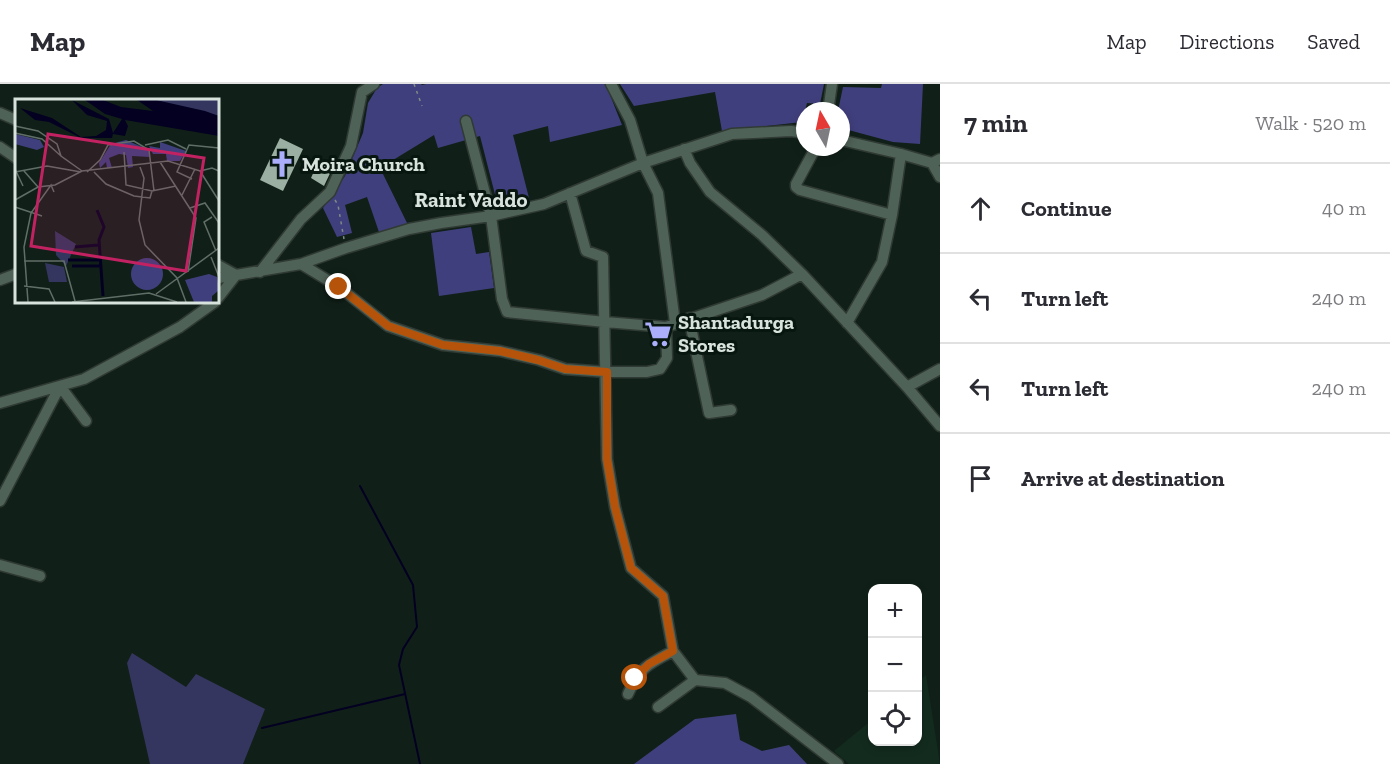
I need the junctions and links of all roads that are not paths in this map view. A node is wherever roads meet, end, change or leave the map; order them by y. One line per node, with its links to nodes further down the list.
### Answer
1 (374, 84): 23 (street)
2 (610, 84): 16 (street)
3 (832, 84): 4 (street)
4 (829, 102)
5 (0, 113): 6 (street)
6 (15, 120)
7 (466, 122): 20 (street)
8 (796, 132): 11 (street)
9 (850, 142): 12 (street)
10 (0, 147): 14 (street)
11 (684, 149): 16 (street); 25 (street)
12 (901, 154): 15 (street); 19 (street)
13 (811, 156): 19 (street)
14 (15, 158)
15 (936, 161): 17 (street)
16 (643, 163): 18 (street); 34 (street)
17 (940, 177)
18 (570, 193): 20 (street); 32 (street)
19 (892, 215): 33 (street)
20 (491, 216): 21 (street); 32 (street)
21 (301, 264): 23 (street); 36 (street)
22 (219, 265): 26 (street)
23 (260, 272): 26 (street)
24 (15, 274): 28 (street)
25 (802, 274): 31 (street); 33 (street)
26 (236, 275): 27 (street); 29 (street)
27 (219, 278)
28 (0, 280)
29 (219, 296)
30 (212, 303): 37 (street)
31 (689, 318): 34 (street); 40 (street)
32 (605, 322): 34 (street); 36 (street)
33 (847, 323): 38 (street)
34 (670, 325): 36 (street)
35 (940, 369): 38 (street)
36 (607, 372): 46 (street)
37 (60, 386): 39 (street); 41 (street); 43 (street)
38 (907, 387): 42 (street)
39 (0, 403)
40 (731, 410)
41 (86, 421)
42 (940, 426)
43 (0, 501)
44 (0, 565): 45 (street)
45 (40, 576)
46 (673, 651): 47 (street); 48 (street)
47 (695, 680): 49 (street); 50 (street)
48 (628, 694)
49 (658, 707)
50 (838, 764)

